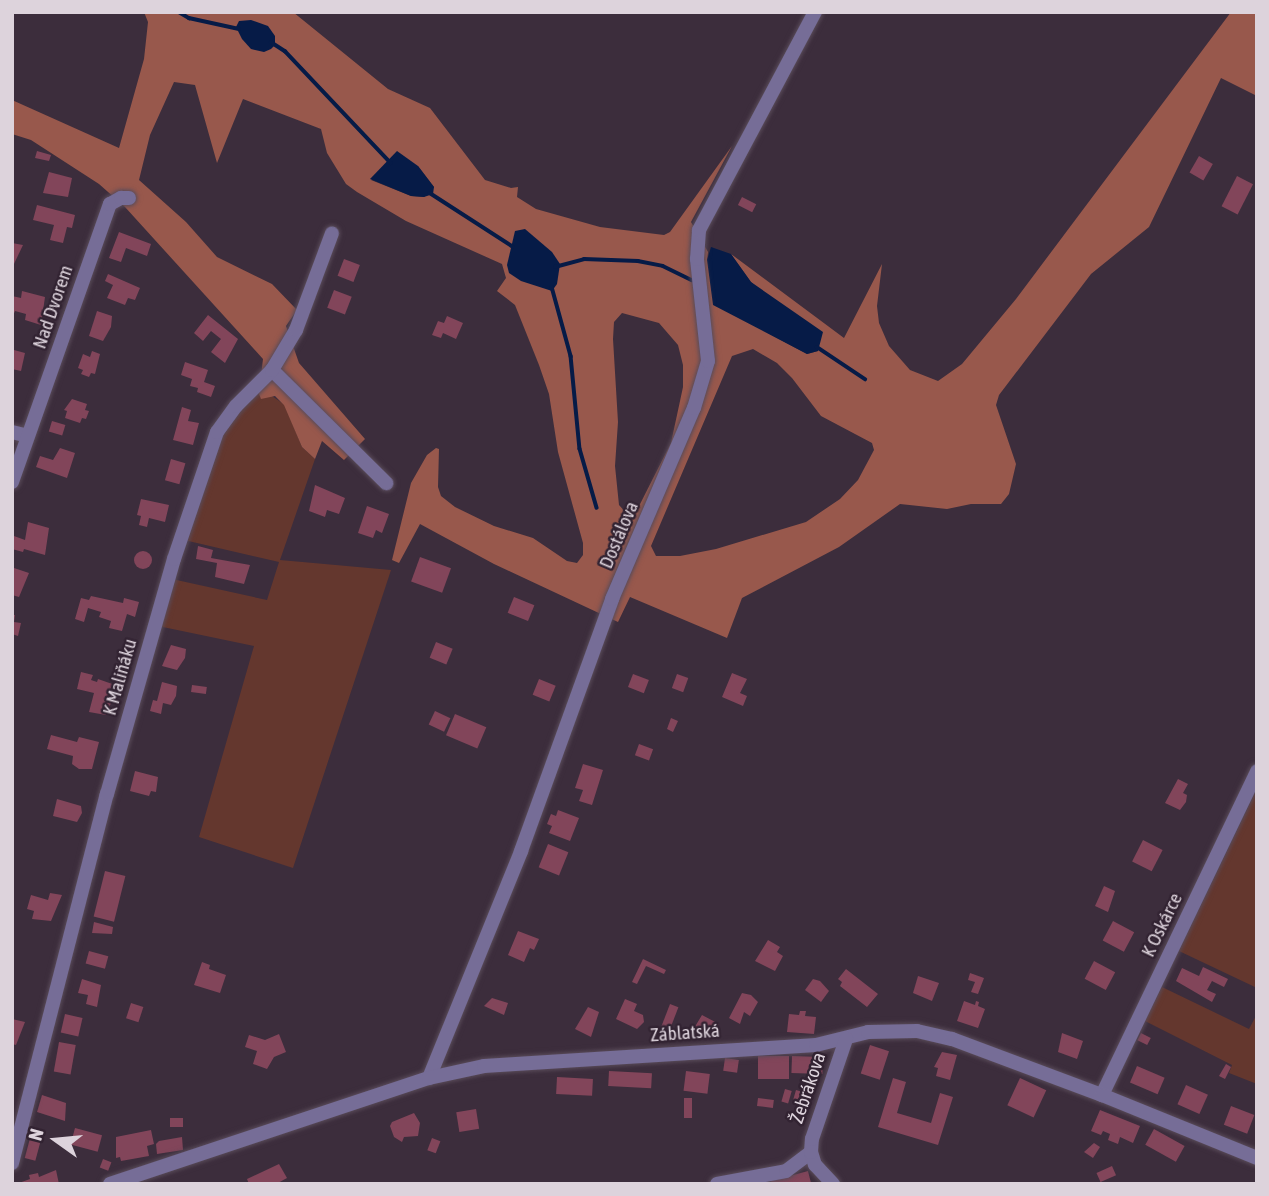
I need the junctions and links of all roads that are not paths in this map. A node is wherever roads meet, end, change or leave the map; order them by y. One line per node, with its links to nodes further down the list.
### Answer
1 (815, 12): 11 (street, Dostálova)
2 (129, 198): 6 (street, Nad Dvorem)
3 (332, 233): 4 (street, K Maliňáku)
4 (272, 370): 8 (street); 15 (street, K Maliňáku)
5 (12, 432): 6 (street)
6 (28, 436): 7 (street, Nad Dvorem)
7 (12, 482)
8 (386, 483)
9 (1257, 771): 12 (street, K Oskárce)
10 (846, 1039): 11 (street, Záblatská); 12 (street, Záblatská); 13 (street, Žebrákova)
11 (429, 1078): 16 (street, Záblatská)
12 (1102, 1095): 14 (street, Záblatská)
13 (810, 1152): 17 (street); 18 (street, Žebrákova)
14 (1257, 1158)
15 (12, 1163)
16 (110, 1184)
17 (717, 1184)
18 (833, 1184)

